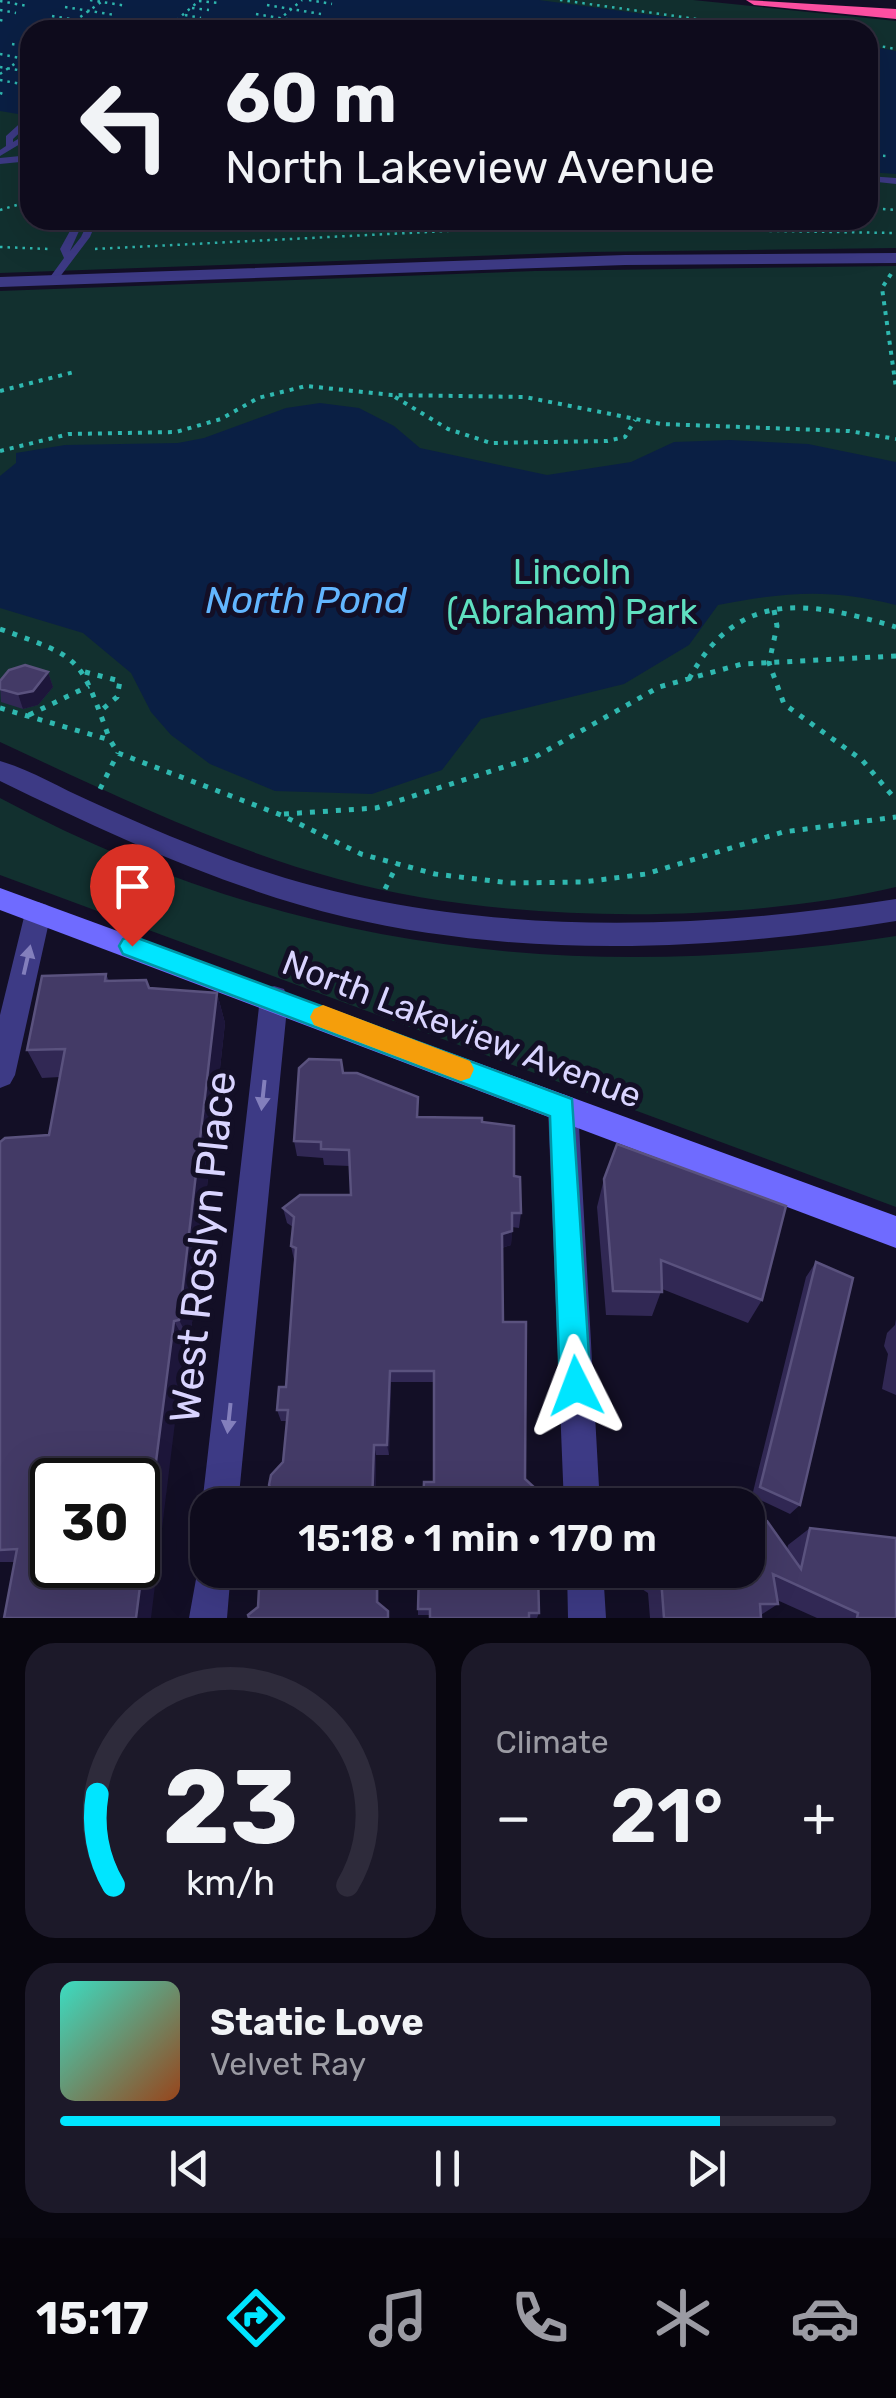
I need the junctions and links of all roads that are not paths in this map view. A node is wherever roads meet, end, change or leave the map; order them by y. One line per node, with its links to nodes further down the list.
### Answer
1 (754, 0): 4 (highway)
2 (883, 0): 3 (highway)
3 (896, 1)
4 (896, 14)
5 (20, 128): 7 (lane)
6 (20, 139): 7 (lane)
7 (9, 145): 8 (lane)
8 (0, 157)
9 (75, 230): 11 (lane)
10 (89, 230): 11 (lane)
11 (67, 256): 13 (lane)
12 (894, 265): 13 (street)
13 (53, 280): 14 (street)
14 (0, 282)
15 (0, 770): 17 (street)
16 (0, 898): 18 (main road, North Lakeview Avenue)
17 (896, 910)
18 (38, 913): 19 (main road, North Lakeview Avenue); 20 (street, one-way to 18)
19 (274, 998): 21 (main road, North Lakeview Avenue); 23 (street, West Roslyn Place, one-way to 23)
20 (0, 1075)
21 (563, 1108): 22 (main road, North Lakeview Avenue); 24 (street)
22 (896, 1232)
23 (222, 1488)
24 (581, 1488)
25 (211, 1588): 27 (street)
26 (586, 1588): 28 (street)
27 (208, 1618)
28 (587, 1618)

